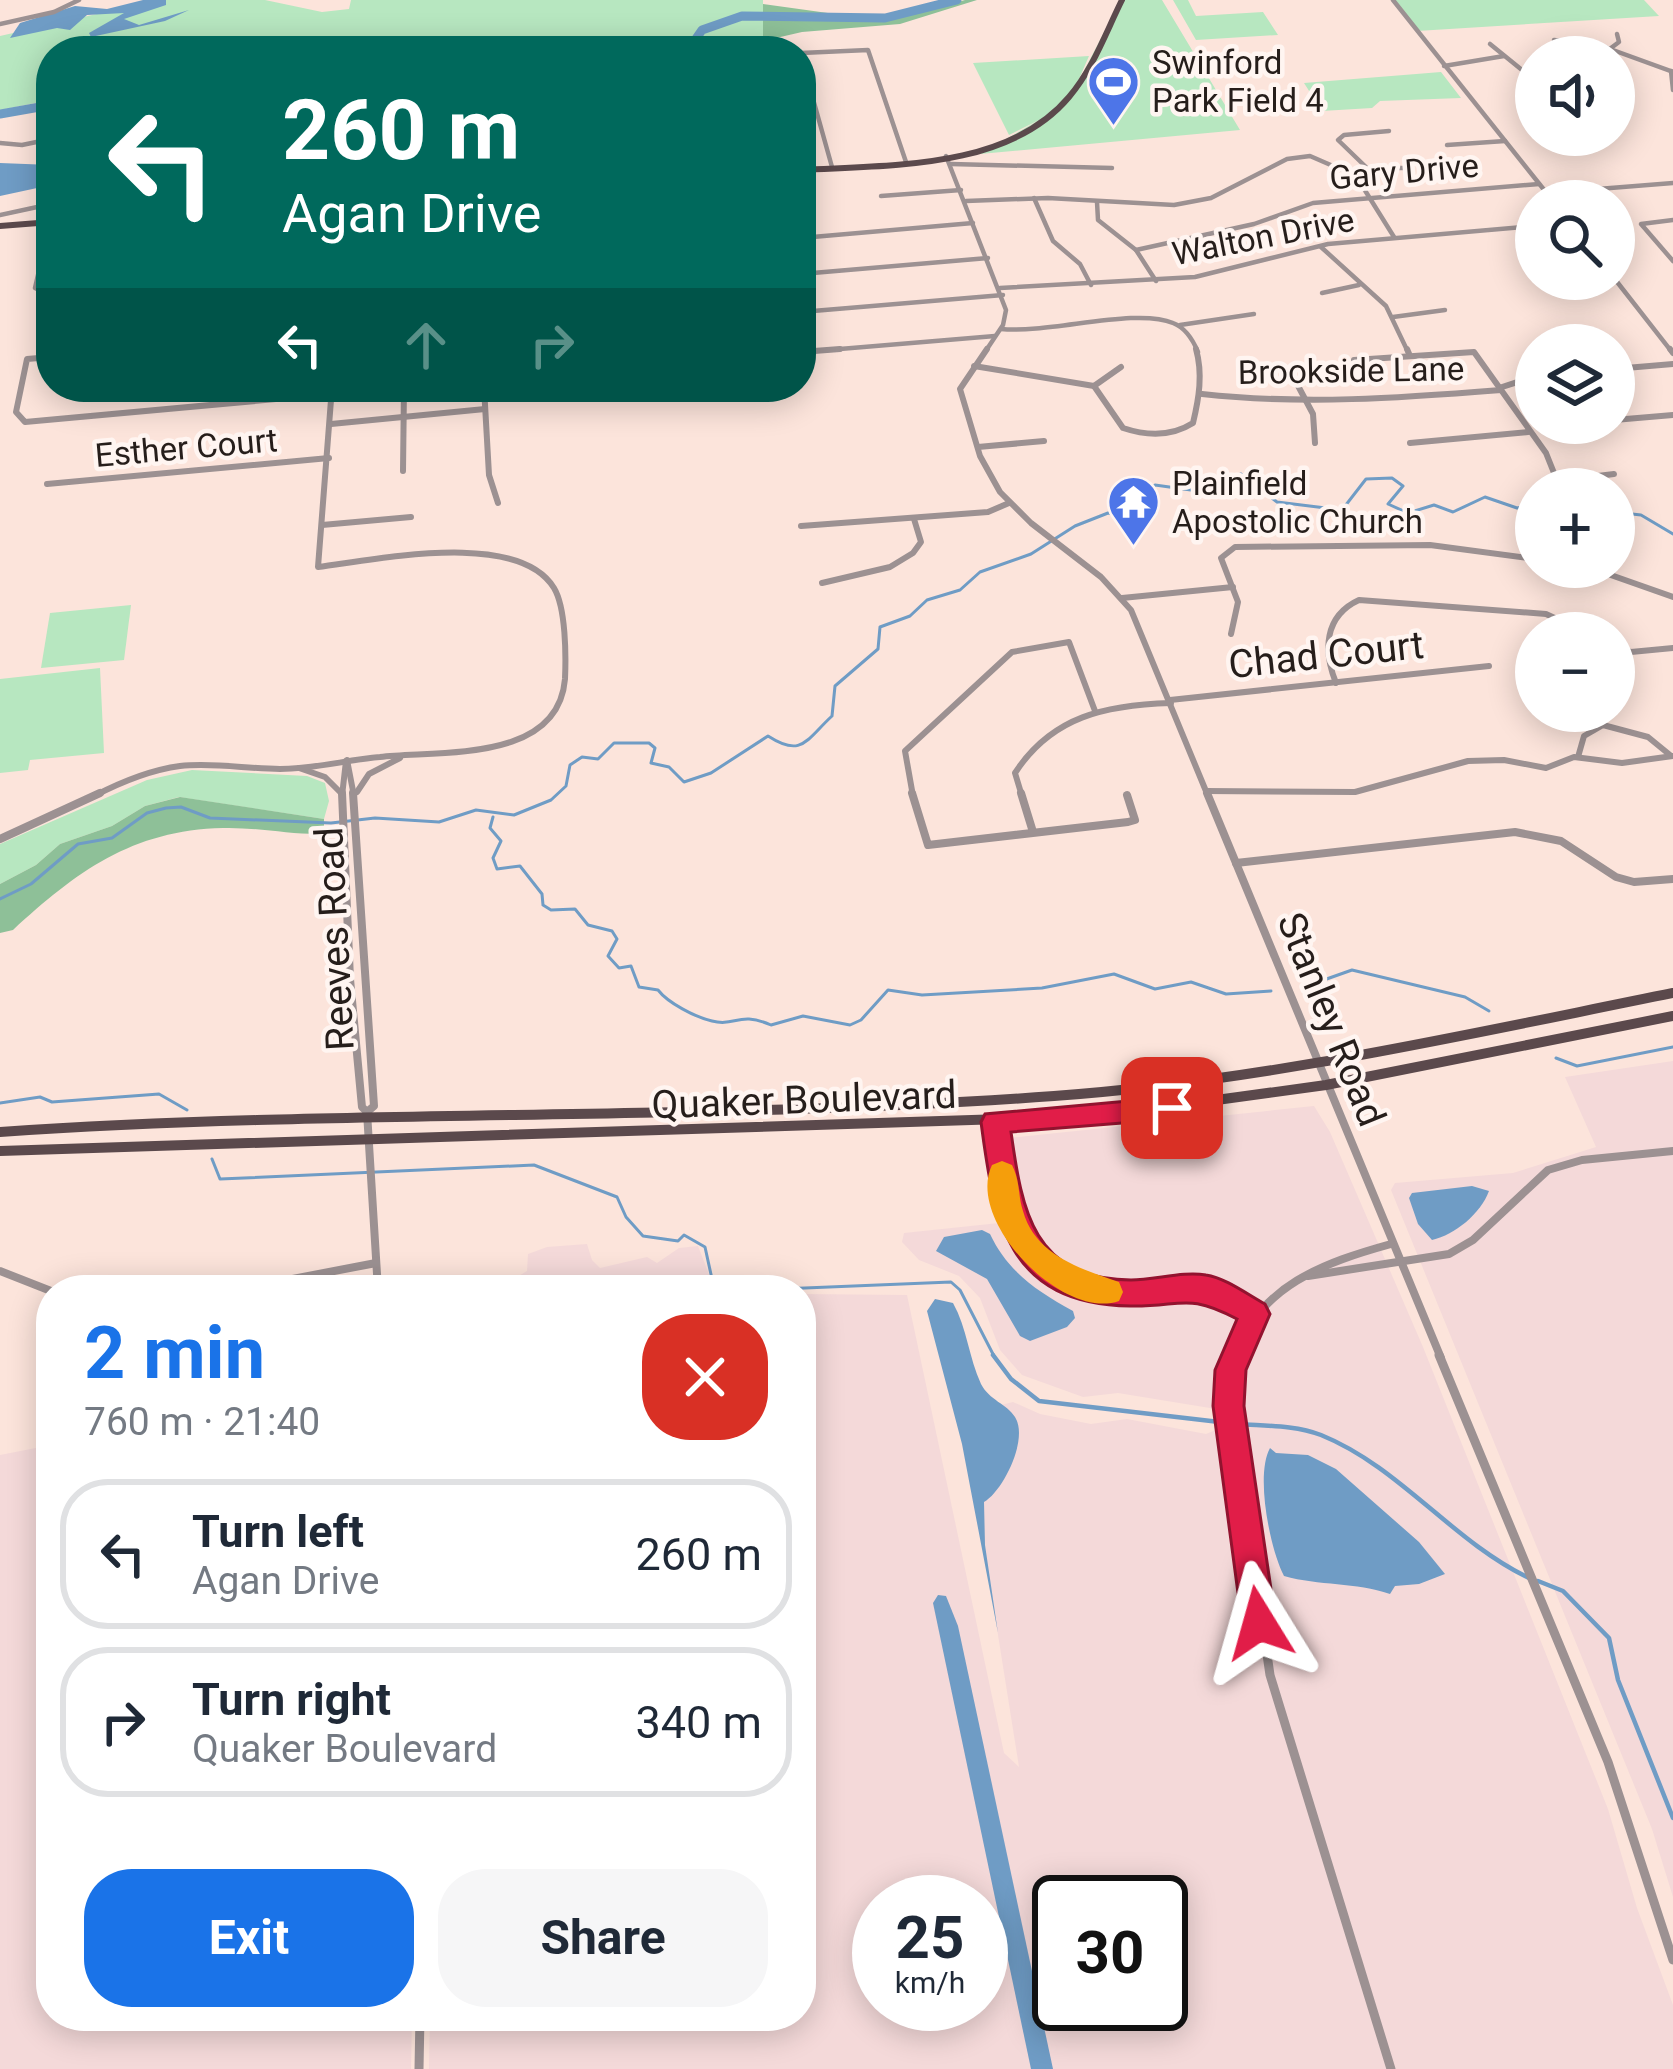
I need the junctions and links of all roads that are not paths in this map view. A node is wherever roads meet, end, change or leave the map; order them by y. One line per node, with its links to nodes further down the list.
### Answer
1 (79, 0): 4 (street)
2 (1121, 0): 19 (main road)
3 (1393, 0): 10 (street)
4 (0, 24)
5 (1490, 44): 7 (street)
6 (816, 53): 21 (street)
7 (1504, 56): 9 (street); 10 (street)
8 (1635, 59): 11 (street)
9 (1515, 65)
10 (1444, 66): 15 (street)
11 (1672, 72): 12 (street)
12 (1673, 90)
13 (816, 109): 24 (street)
14 (1389, 131): 23 (street)
15 (1504, 141): 18 (street); 29 (street)
16 (0, 142): 17 (street)
17 (36, 142)
18 (1447, 145)
19 (974, 150): 20 (main road); 22 (street)
20 (948, 160): 21 (main road); 22 (street); 33 (street)
21 (906, 162): 24 (main road)
22 (980, 164): 25 (street)
23 (1356, 165): 26 (street); 28 (street)
24 (832, 167): 27 (main road)
25 (1112, 168)
26 (1408, 168)
27 (816, 169)
28 (1345, 170): 35 (street); 38 (street)
29 (1536, 180)
30 (1673, 183): 32 (street)
31 (1515, 186): 35 (street, Gary Drive)
32 (1635, 186)
33 (961, 190): 34 (street); 37 (street)
34 (881, 196)
35 (1368, 197): 47 (street); 49 (street, Gary Drive)
36 (1034, 198): 37 (street); 38 (street); 55 (street)
37 (966, 201): 43 (street)
38 (1097, 202): 49 (street)
39 (36, 207): 40 (street)
40 (0, 214)
41 (1673, 220): 51 (street)
42 (36, 223): 44 (main road)
43 (974, 223): 46 (street); 50 (street)
44 (0, 226)
45 (1515, 228): 47 (street, Walton Drive)
46 (816, 237)
47 (1394, 237): 48 (street, Walton Drive)
48 (1320, 246): 53 (street, Walton Drive); 54 (street)
49 (1136, 250): 53 (street)
50 (988, 258): 52 (street); 56 (street)
51 (1672, 259)
52 (816, 273)
53 (1156, 281): 55 (street, Walton Drive)
54 (1360, 285): 57 (street); 62 (street)
55 (1091, 286): 56 (street, Walton Drive)
56 (1001, 292): 59 (street, Walton Drive); 64 (street)
57 (1322, 293)
58 (1631, 300): 67 (street)
59 (816, 310)
60 (1445, 310): 62 (street)
61 (1254, 314): 63 (street)
62 (1393, 317): 68 (street)
63 (1180, 326): 64 (street); 79 (street)
64 (1001, 329): 65 (street, Stanley Road)
65 (994, 336): 66 (street); 72 (street, Stanley Road)
66 (816, 351)
67 (1673, 353)
68 (1410, 356): 70 (street); 78 (street)
69 (36, 358): 81 (street)
70 (1354, 360)
71 (1673, 364): 73 (street)
72 (974, 366): 77 (street); 95 (street, Stanley Road)
73 (1635, 367)
74 (1121, 368): 77 (street)
75 (1296, 382): 80 (street)
76 (1515, 384): 78 (street, Brookside Lane)
77 (1094, 386): 79 (street)
78 (1500, 389): 80 (street, Brookside Lane); 86 (street)
79 (1202, 394): 80 (street, Brookside Lane)
80 (1306, 400): 93 (street)
81 (223, 402)
82 (332, 402): 90 (street)
83 (404, 402): 88 (street)
84 (485, 402): 85 (street)
85 (485, 409): 88 (street); 99 (street)
86 (1515, 410)
87 (1673, 415): 89 (street)
88 (404, 418): 90 (street); 97 (street)
89 (1635, 418)
90 (331, 424): 96 (street)
91 (1515, 433): 94 (street)
92 (1044, 441): 95 (street)
93 (1315, 443)
94 (1409, 443)
95 (978, 447): 100 (street, Stanley Road)
96 (329, 458): 98 (street, Esther Court); 103 (street)
97 (403, 471)
98 (47, 484)
99 (498, 502)
100 (1009, 502): 102 (street); 110 (street, Stanley Road)
101 (411, 517): 103 (street)
102 (914, 519): 104 (street); 106 (street)
103 (322, 525): 119 (street)
104 (801, 526)
105 (1515, 556): 108 (street)
106 (822, 583)
107 (1635, 584): 109 (street)
108 (1233, 587): 110 (street); 112 (street)
109 (1673, 597)
110 (1122, 598): 117 (street, Stanley Road)
111 (1517, 612): 116 (street)
112 (1231, 634)
113 (1673, 648): 114 (street)
114 (1635, 652)
115 (1489, 666): 116 (street, Chad Court)
116 (1336, 683): 117 (street, Chad Court)
117 (1170, 701): 118 (street, Chad Court); 124 (street, Stanley Road)
118 (1096, 711): 128 (street); 128 (street)
119 (407, 754): 122 (street); 127 (street)
120 (1672, 756): 121 (street); 121 (street)
121 (1578, 757): 124 (street)
122 (347, 760): 123 (street); 125 (street, Reeves Road); 127 (street, Reeves Road)
123 (298, 767): 125 (street); 129 (street)
124 (1206, 790): 130 (street, Stanley Road)
125 (342, 795): 136 (street, Reeves Road)
126 (1127, 795): 128 (street)
127 (356, 799): 136 (street, Reeves Road)
128 (1033, 832)
129 (0, 839)
130 (1236, 863): 131 (street); 134 (street, Stanley Road)
131 (1673, 879)
132 (1673, 994): 134 (main road, Quaker Boulevard)
133 (1673, 1016): 135 (main road, Quaker Boulevard)
134 (1316, 1062): 135 (street, Stanley Road); 136 (main road, Quaker Boulevard)
135 (1326, 1085): 137 (main road, Quaker Boulevard); 142 (street, Stanley Road)
136 (367, 1114): 138 (main road, Quaker Boulevard); 139 (street, Reeves Road)
137 (995, 1122): 139 (main road, Quaker Boulevard); 150 (street)
138 (0, 1132)
139 (368, 1141): 140 (main road, Quaker Boulevard); 144 (street, Reeves Road)
140 (0, 1151)
141 (1673, 1151): 143 (street)
142 (1391, 1244): 143 (street, Stanley Road); 148 (street)
143 (1396, 1259): 148 (street); 151 (street, Stanley Road)
144 (376, 1263): 146 (street); 147 (street, Reeves Road)
145 (0, 1270): 149 (street)
146 (313, 1275)
147 (377, 1275)
148 (1300, 1277): 150 (street)
149 (36, 1285)
150 (1254, 1314): 154 (street)
151 (1673, 1960)
152 (419, 2031): 153 (street)
153 (418, 2069)
154 (1390, 2069)

